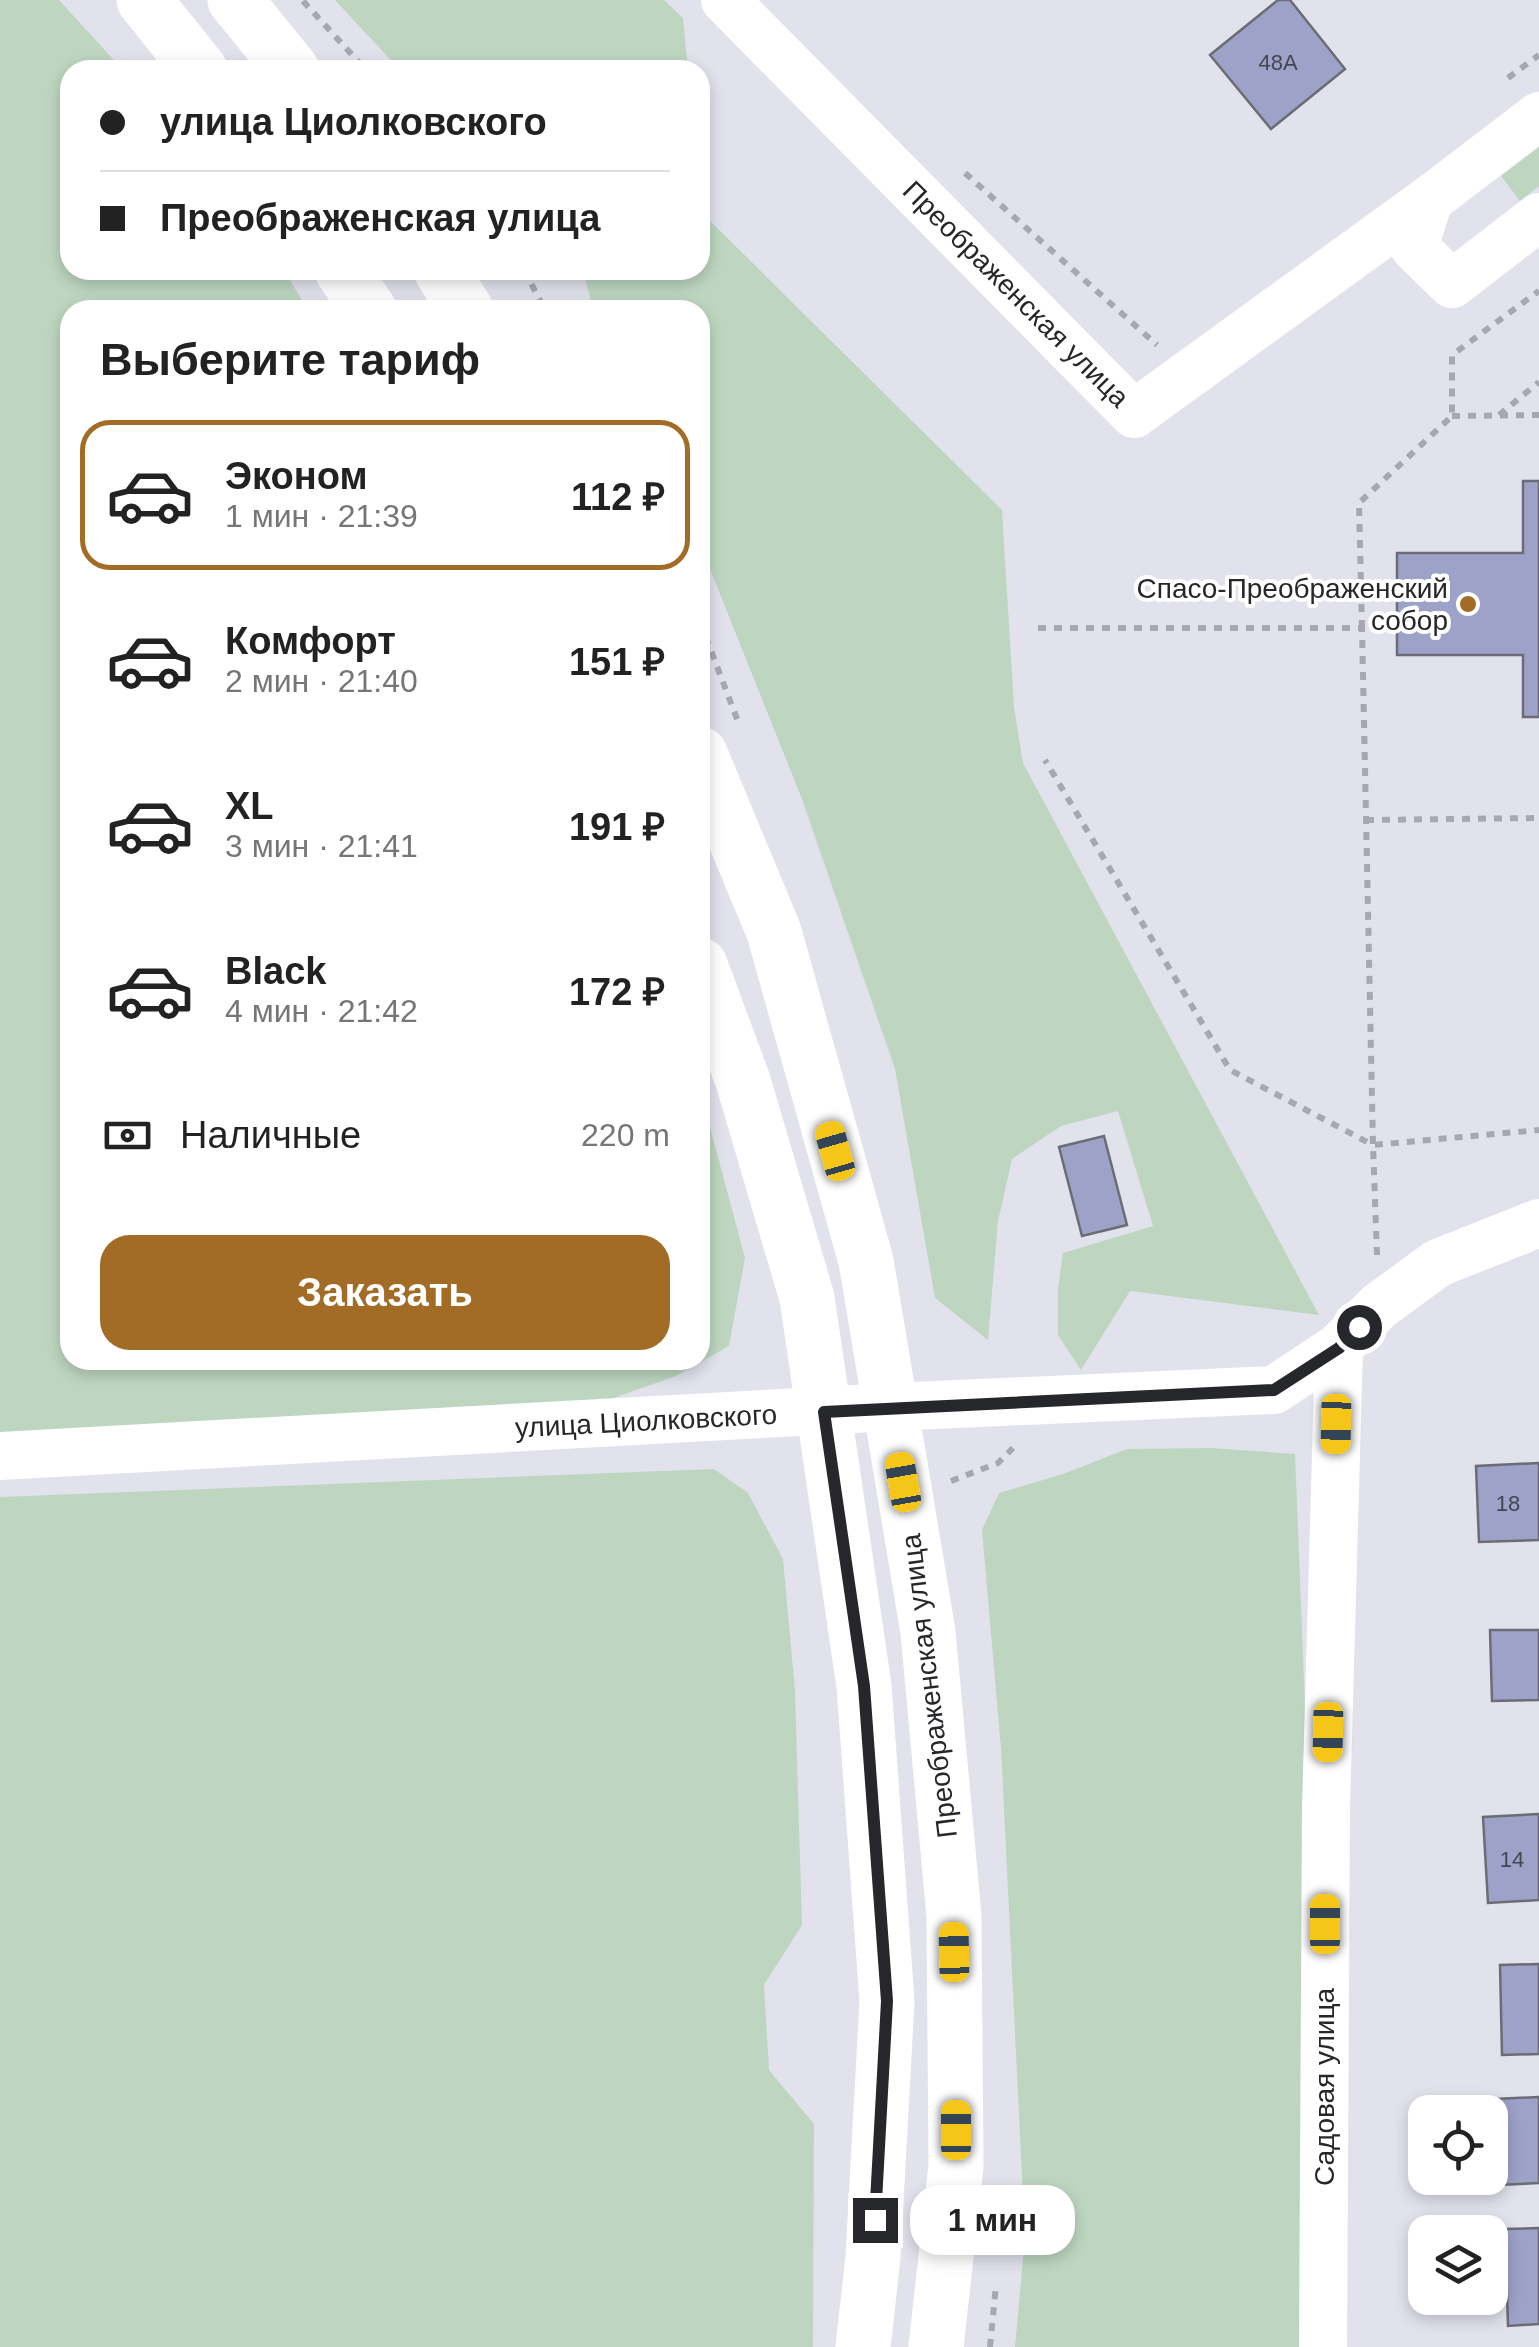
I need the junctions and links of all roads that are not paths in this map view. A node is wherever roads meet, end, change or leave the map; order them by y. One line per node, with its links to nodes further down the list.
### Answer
1 (144, 0): 4 (main road)
2 (235, 0): 5 (main road)
3 (725, 0): 7 (street, Преображенская улица)
4 (192, 60)
5 (284, 60)
6 (1539, 116): 7 (street, Преображенская улица)
7 (1429, 200): 8 (street)
8 (1539, 217)
9 (710, 778): 13 (main road, Преображенская улица)
10 (710, 993): 14 (main road)
11 (1539, 1223): 12 (street, улица Циолковского)
12 (1339, 1348): 13 (street, улица Циолковского); 18 (street, Садовая улица)
13 (890, 1408): 14 (street, улица Циолковского); 17 (main road, Преображенская улица)
14 (824, 1412): 15 (street, улица Циолковского); 16 (main road)
15 (0, 1456)
16 (864, 2347)
17 (936, 2347)
18 (1322, 2347)

